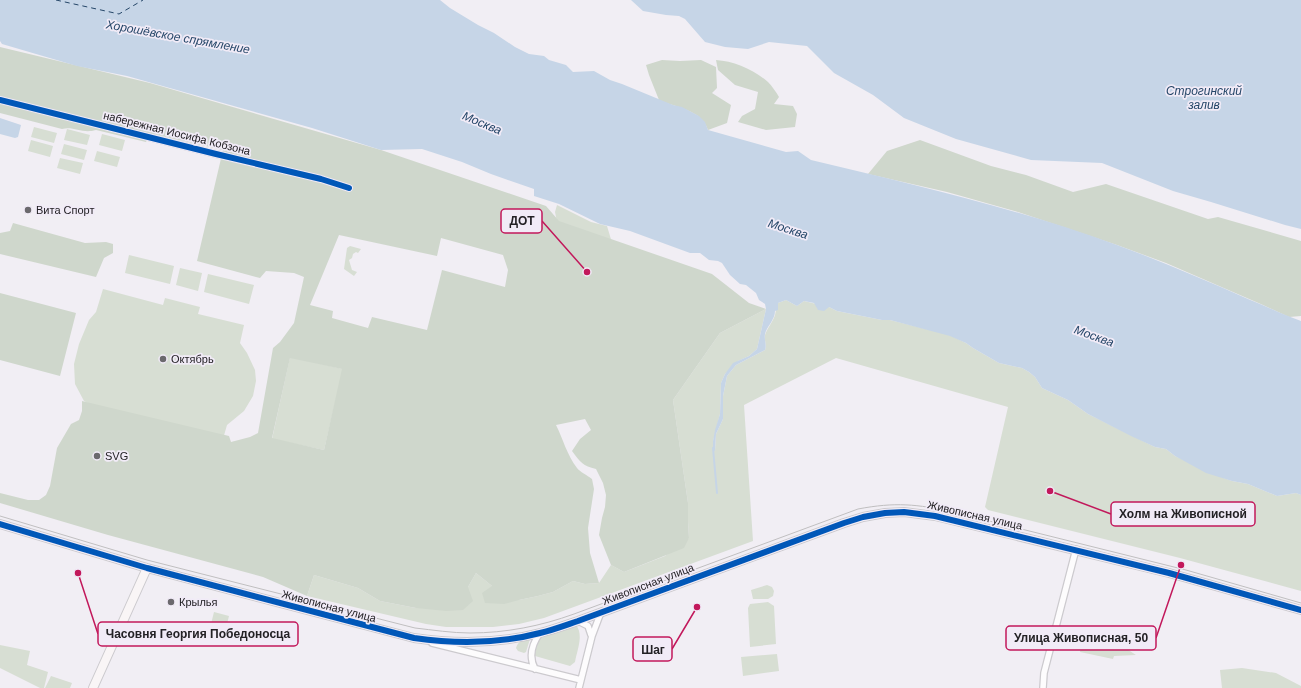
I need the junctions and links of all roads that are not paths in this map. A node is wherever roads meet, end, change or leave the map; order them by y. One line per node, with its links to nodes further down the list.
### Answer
1 (0, 100): 2 (street, набережная Иосифа Кобзона)
2 (349, 188)
3 (0, 524): 5 (street, Живописная улица)
4 (1076, 549): 6 (street, Живописная улица); 7 (street, Живописная улица); 16 (street)
5 (147, 568): 11 (street, Живописная улица); 14 (street)
6 (1301, 610)
7 (602, 612): 8 (street, Живописная улица); 10 (street)
8 (578, 621): 9 (street, Живописная улица); 10 (street)
9 (540, 633): 11 (street, Живописная улица); 12 (street)
10 (592, 636): 13 (street)
11 (414, 638): 12 (street)
12 (535, 669): 13 (street)
13 (580, 680): 15 (street)
14 (93, 688)
15 (579, 688)
16 (1043, 688)

